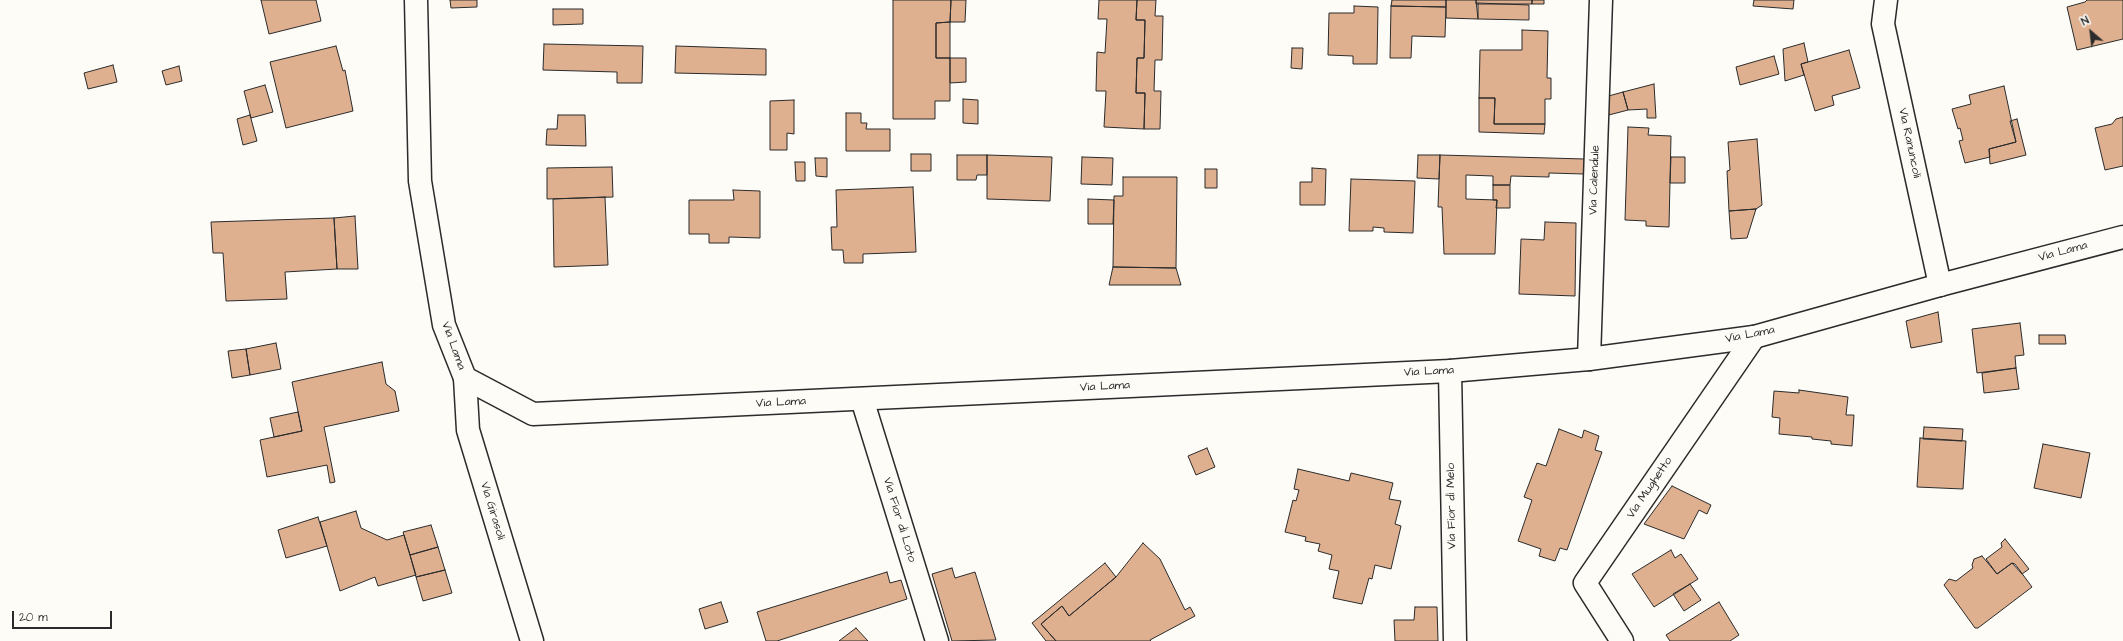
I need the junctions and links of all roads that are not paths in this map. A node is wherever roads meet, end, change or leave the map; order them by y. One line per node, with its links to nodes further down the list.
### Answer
1 (416, 0): 9 (street, Via Lama)
2 (1601, 0): 7 (street, Via Calendule)
3 (1886, 0): 5 (street, Via Ranuncoli)
4 (2123, 237): 5 (street, Via Lama)
5 (1940, 285): 6 (street, Via Lama)
6 (1754, 337): 7 (street, Via Lama); 14 (street, Via Mughetto)
7 (1590, 359): 8 (street, Via Lama)
8 (1450, 371): 10 (street, Via Lama); 13 (street, Via Fior di Melo)
9 (465, 378): 10 (street, Via Lama); 11 (street, Via Girasoli)
10 (862, 399): 12 (street, Via Fior di Loto)
11 (532, 641)
12 (937, 641)
13 (1455, 641)
14 (1622, 641)

